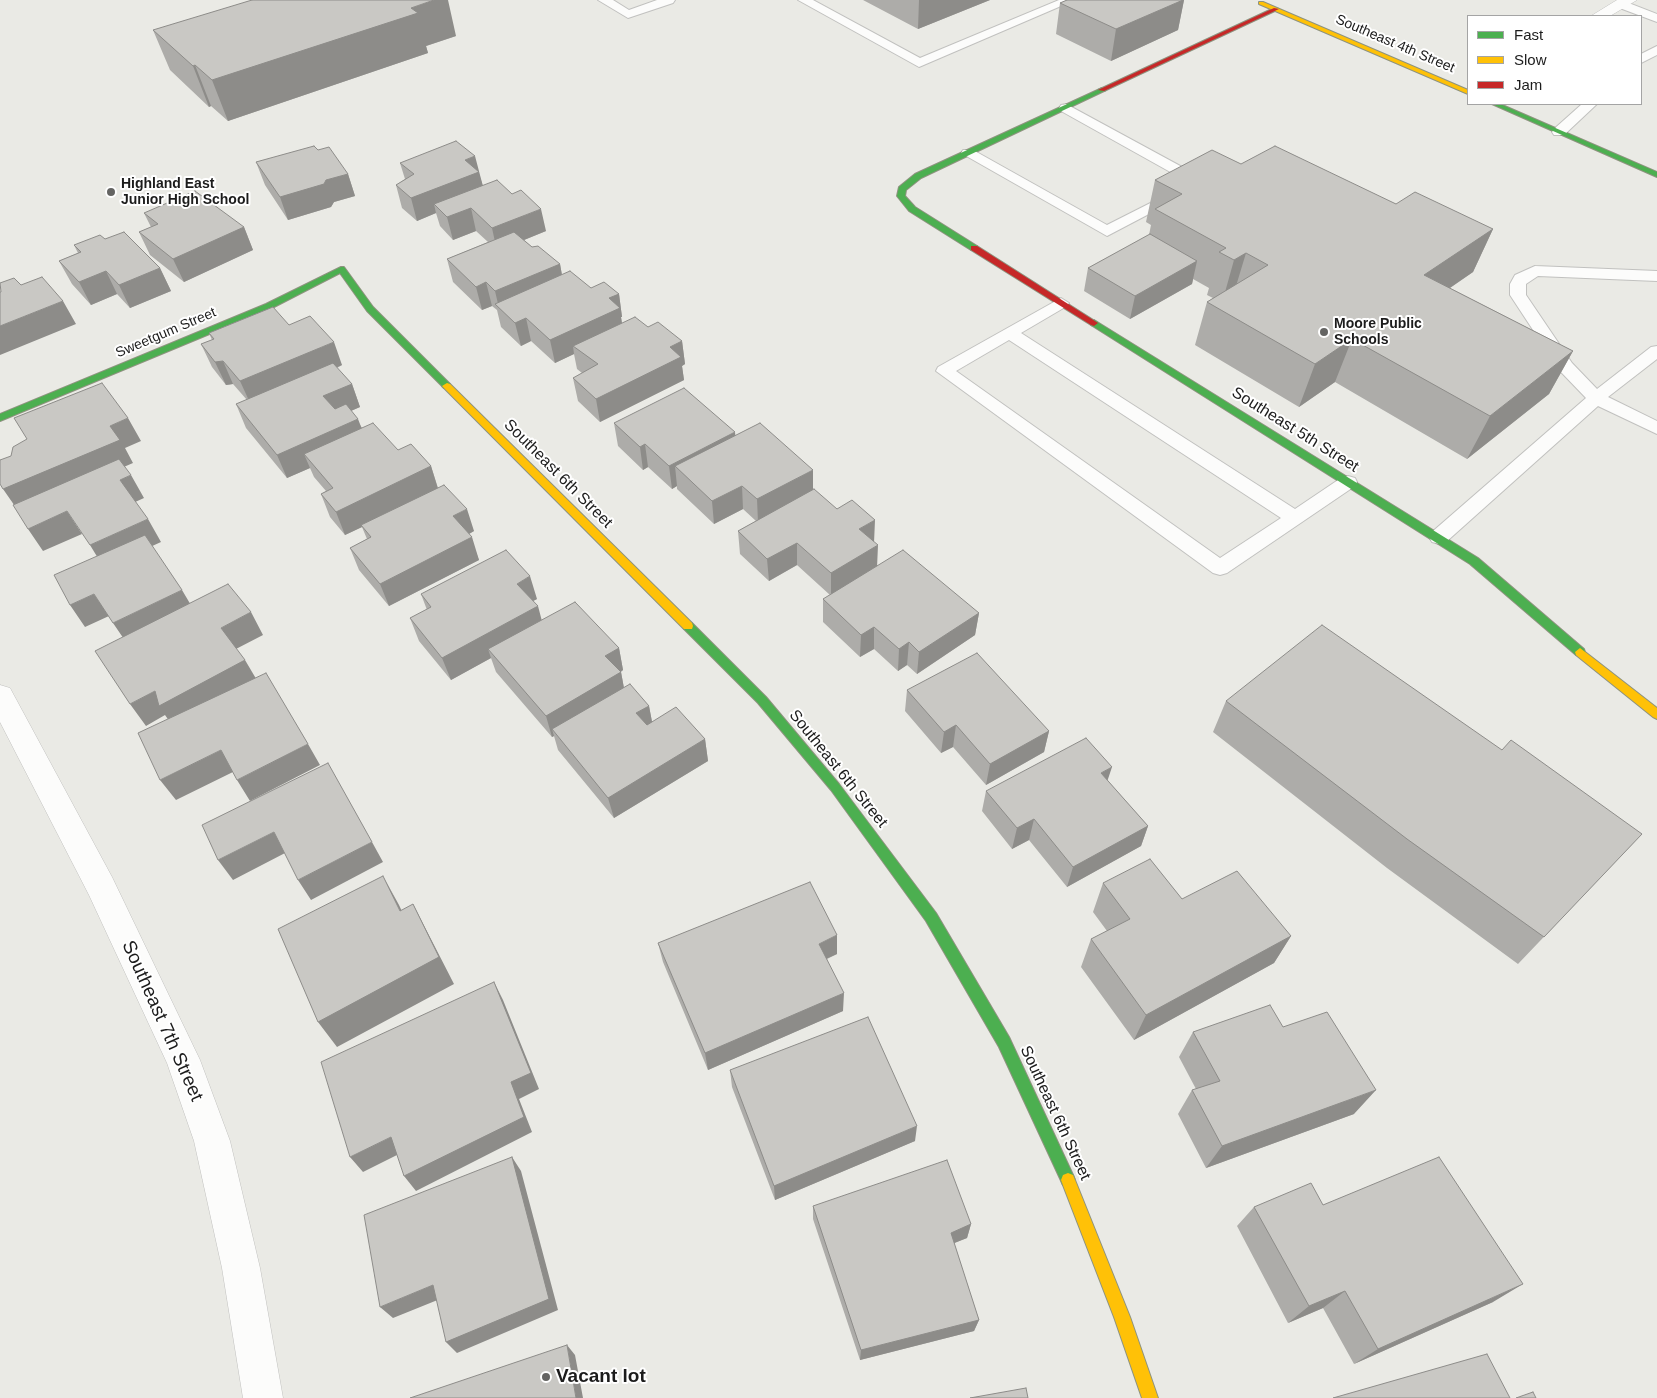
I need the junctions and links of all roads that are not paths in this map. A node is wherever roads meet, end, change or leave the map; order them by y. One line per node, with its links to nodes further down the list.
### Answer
1 (604, 0): 2 (lane)
2 (668, 0)
3 (804, 0): 4 (lane)
4 (1069, 0)
5 (1255, 0): 7 (street, Southeast 4th Street)
6 (1625, 2): 8 (street); 9 (lane)
7 (1276, 9): 12 (street, Southeast 4th Street); 15 (street)
8 (1601, 15)
9 (1657, 18)
10 (1657, 50): 11 (lane)
11 (1642, 59)
12 (1467, 92)
13 (1497, 105): 16 (street)
14 (1589, 105): 16 (lane)
15 (1066, 108): 17 (street); 17 (lane)
16 (1559, 132): 18 (street)
17 (968, 153): 21 (street, Southeast 5th Street)
18 (1657, 174)
19 (341, 270): 25 (street, Sweetgum Street); 33 (street, Southeast 6th Street)
20 (1657, 276): 24 (lane)
21 (1061, 303): 22 (lane); 27 (street, Southeast 5th Street)
22 (1010, 333): 28 (lane); 28 (lane)
23 (1657, 351): 24 (lane)
24 (1596, 398): 26 (lane); 29 (lane)
25 (0, 418)
26 (1657, 428)
27 (1348, 482): 28 (lane); 29 (street, Southeast 5th Street)
28 (1295, 518)
29 (1439, 538): 31 (street, Southeast 5th Street)
30 (0, 696): 32 (street, Southeast 7th Street)
31 (1657, 714)
32 (263, 1398)
33 (1150, 1398)

